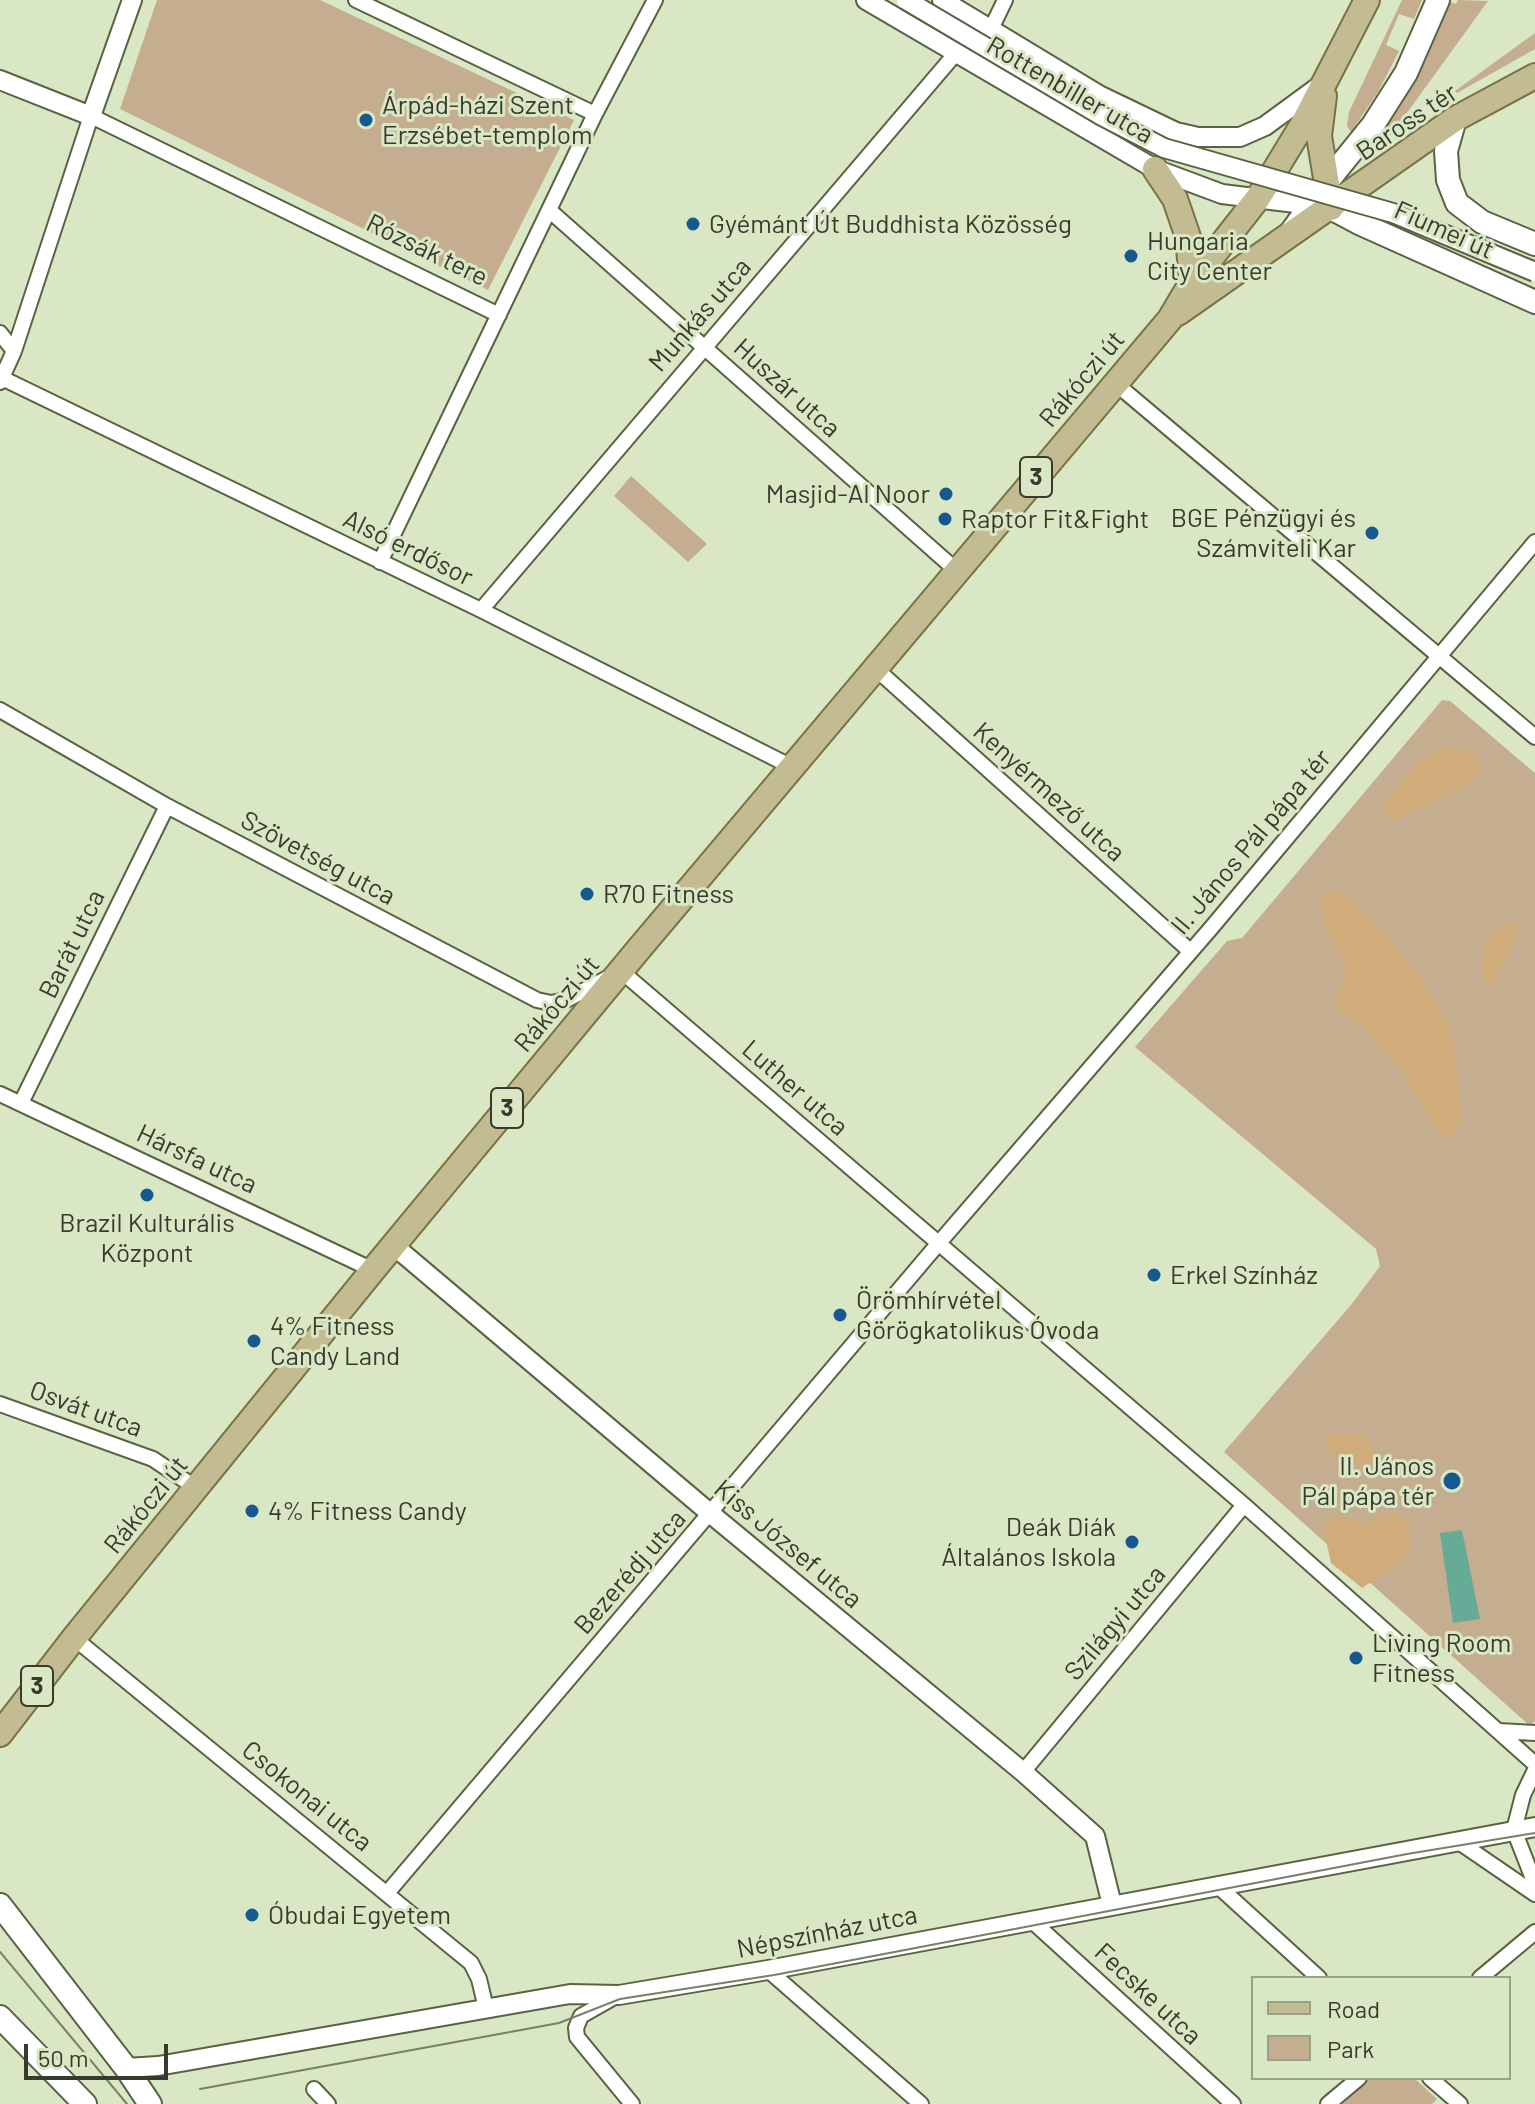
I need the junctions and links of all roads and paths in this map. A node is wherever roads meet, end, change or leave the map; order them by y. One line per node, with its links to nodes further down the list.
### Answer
1 (132, 0): 16 (street)
2 (356, 0): 15 (street)
3 (655, 0): 15 (street, Rózsák tere)
4 (866, 0): 11 (street, Rottenbiller utca)
5 (906, 0): 25 (street, bridge)
6 (942, 0): 10 (street, Rottenbiller utca)
7 (1005, 0): 10 (street)
8 (1367, 0): 14 (main road, 3)
9 (1438, 0): 19 (main road, Baross tér)
10 (991, 29): 14 (street, Rottenbiller utca)
11 (956, 53): 18 (street, Rottenbiller utca); 31 (street, Munkás utca)
12 (1535, 76): 17 (main road, Baross tér / 3)
13 (0, 80): 16 (street)
14 (1326, 81): 19 (main road); 21 (main road, 3)
15 (595, 114): 23 (street, Rózsák tere)
16 (91, 116): 28 (street, Rózsák tere); 32 (street)
17 (1455, 119): 20 (main road, Baross tér / 3); 24 (main road, Fiumei út)
18 (1155, 169): 21 (street, Rottenbiller utca); 26 (main road)
19 (1328, 173): 20 (main road); 22 (main road)
20 (1381, 173): 22 (main road, Baross tér / 3)
21 (1258, 198): 22 (street); 26 (main road, 3)
22 (1321, 206): 27 (main road, Fiumei út); 29 (main road, Rákóczi út / 3)
23 (549, 210): 28 (street, Rózsák tere); 31 (street, Huszár utca)
24 (1535, 244)
25 (1535, 272)
26 (1192, 282): 29 (main road, Rákóczi út / 3)
27 (1535, 302)
28 (499, 315): 36 (street)
29 (1170, 319): 34 (main road, Rákóczi út / 3)
30 (0, 333): 32 (street)
31 (703, 346): 37 (street, Huszár utca); 38 (street, Munkás utca)
32 (14, 351): 33 (street)
33 (1, 380): 36 (street, Alsó erdősor)
34 (1115, 383): 37 (main road, Rákóczi út / 3); 39 (street)
35 (1535, 542): 39 (street, II. János Pál pápa tér)
36 (380, 562): 38 (street, Alsó erdősor)
37 (957, 571): 40 (main road, Rákóczi út / 3)
38 (481, 610): 43 (street, Alsó erdősor)
39 (1438, 657): 42 (street); 45 (street, II. János Pál pápa tér)
40 (875, 668): 43 (main road, Rákóczi út / 3); 45 (street, Kenyérmező utca)
41 (0, 710): 44 (street, Szövetség utca)
42 (1535, 737)
43 (792, 767): 46 (main road, Rákóczi út / 3)
44 (167, 806): 46 (street, Szövetség utca); 48 (street, Barát utca)
45 (1190, 951): 49 (street, II. János Pál pápa tér)
46 (621, 971): 49 (street, Luther utca); 50 (main road, Rákóczi út / 3)
47 (0, 1094): 48 (street, Hársfa utca)
48 (21, 1103): 51 (street, Hársfa utca)
49 (938, 1244): 54 (street); 55 (street, Bezerédj utca)
50 (393, 1245): 51 (main road, Rákóczi út / 3); 55 (street, Kiss József utca)
51 (373, 1270): 53 (main road, Rákóczi út / 3)
52 (0, 1404): 53 (street, Osvát utca)
53 (196, 1488): 56 (main road, Rákóczi út / 3)
54 (1244, 1505): 57 (street); 61 (street, Szilágyi utca)
55 (711, 1514): 61 (street, Kiss József utca); 67 (street, Bezerédj utca)
56 (74, 1638): 59 (main road, Rákóczi út / 3); 67 (street, Csokonai utca)
57 (1499, 1731): 58 (street); 60 (street)
58 (1535, 1733)
59 (0, 1734)
60 (1535, 1767): 63 (street)
61 (1023, 1772): 70 (street, Kiss József utca)
62 (1535, 1827): 63 (street, Népszínház utca)
63 (1514, 1830): 64 (street, Népszínház utca); 65 (street)
64 (1456, 1840): 66 (street, Népszínház utca); 68 (street)
65 (1535, 1884)
66 (1218, 1886): 70 (street, Népszínház utca); 74 (street)
67 (388, 1892): 77 (street, Csokonai utca)
68 (1535, 1894)
69 (0, 1905): 79 (main road)
70 (1112, 1905): 71 (street, Népszínház utca)
71 (1031, 1920): 73 (street, Népszínház utca); 88 (street, Fecske utca)
72 (1535, 1932): 75 (street)
73 (768, 1970): 76 (street, Népszínház utca); 87 (street)
74 (1317, 1976)
75 (1482, 1976)
76 (619, 1995): 77 (street, Népszínház utca); 86 (street)
77 (486, 2008): 79 (street, Népszínház utca)
78 (0, 2017): 83 (main road)
79 (126, 2068): 84 (main road)
80 (1357, 2080): 89 (street)
81 (1432, 2080): 90 (street)
82 (314, 2089): 85 (street)
83 (85, 2104)
84 (150, 2104)
85 (328, 2104)
86 (632, 2104)
87 (921, 2104)
88 (1233, 2104)
89 (1328, 2104)
90 (1460, 2104)

